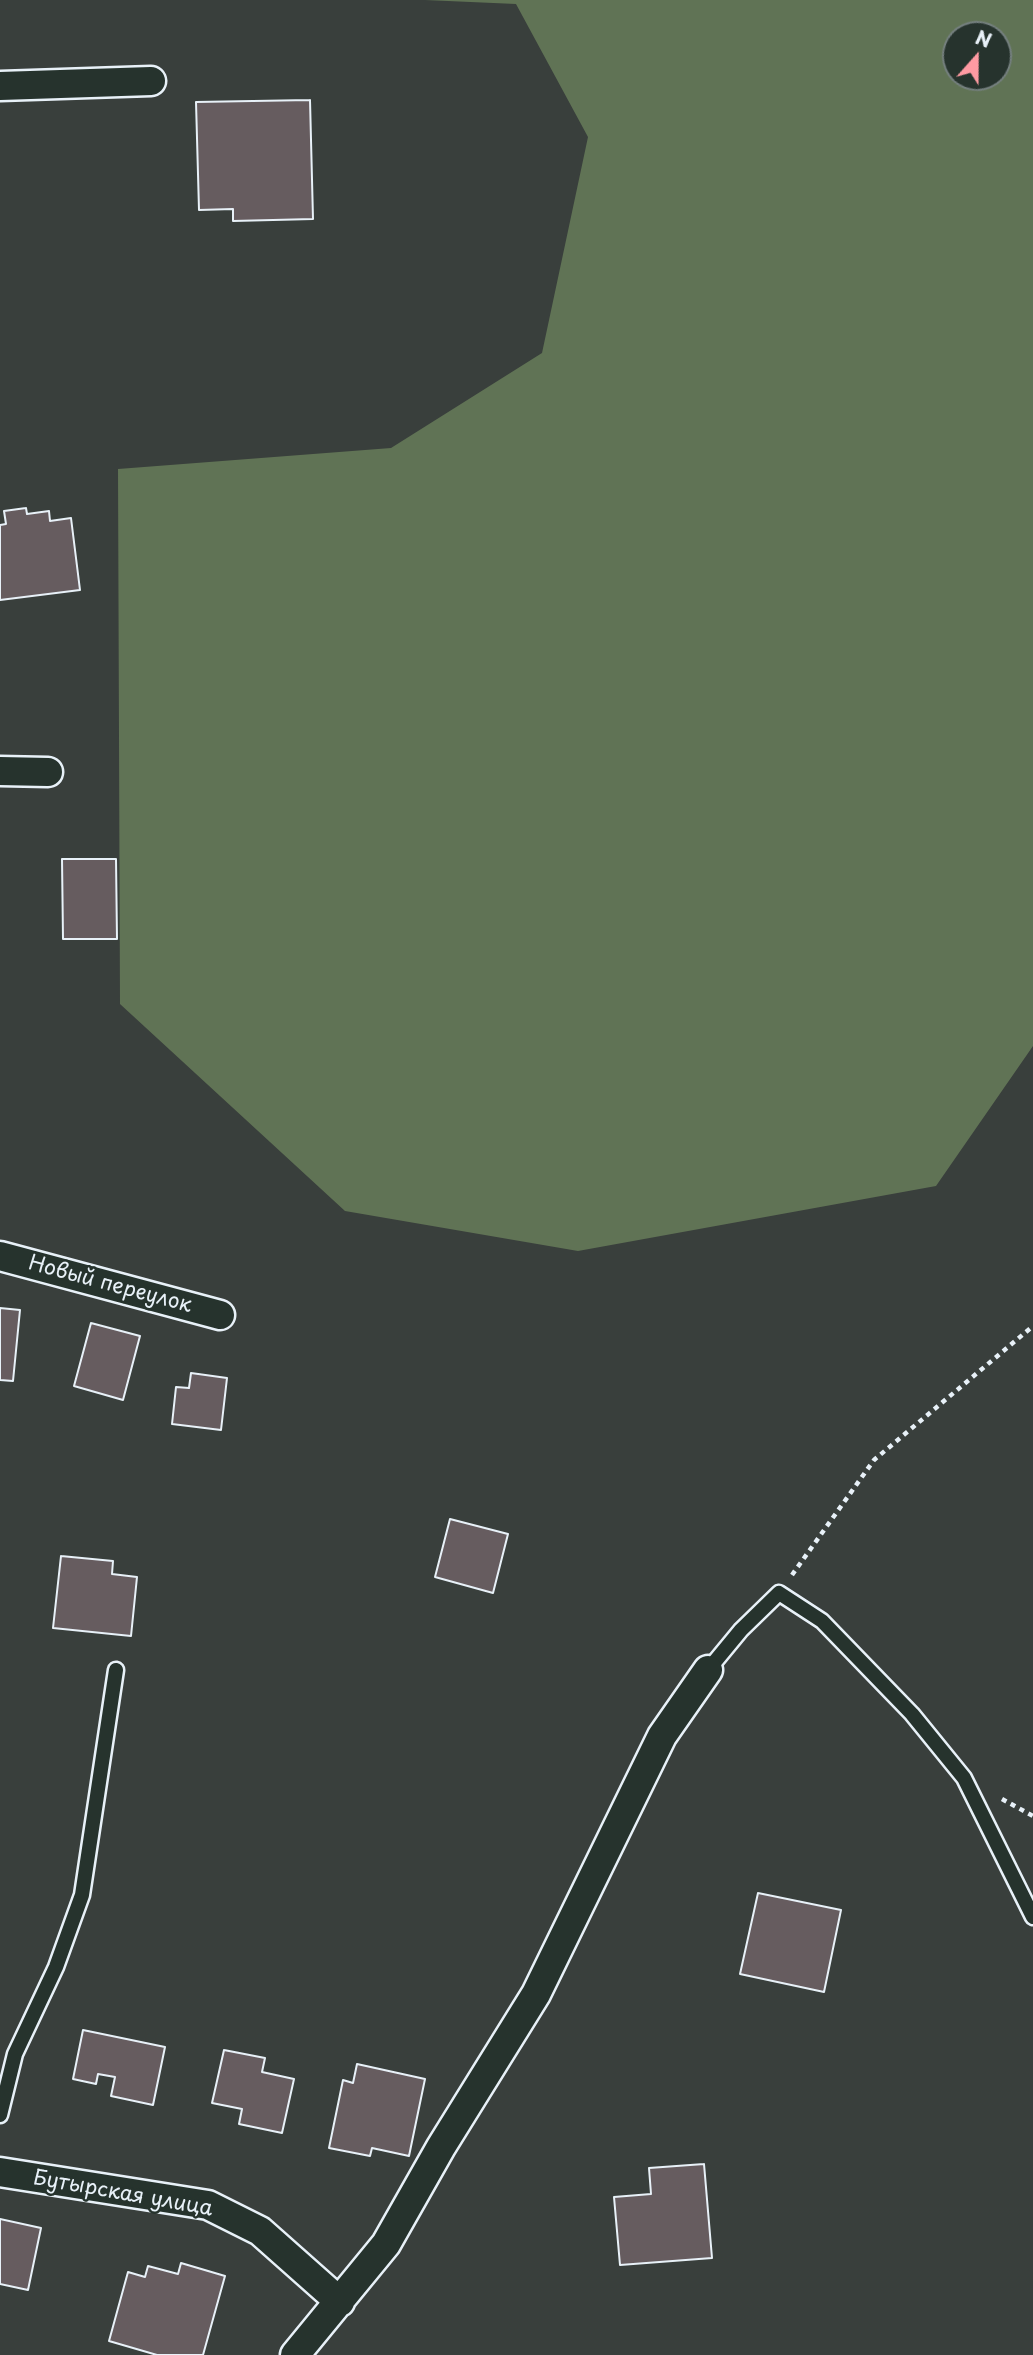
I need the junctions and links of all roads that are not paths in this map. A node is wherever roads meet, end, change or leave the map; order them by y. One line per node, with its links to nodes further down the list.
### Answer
1 (151, 81): 2 (street)
2 (0, 86)
3 (0, 771): 4 (street)
4 (48, 772)
5 (0, 1256): 6 (street, Новый переулок)
6 (220, 1315)
7 (116, 1670): 10 (lane)
8 (708, 1670): 9 (lane); 12 (street)
9 (1033, 1917)
10 (0, 2115)
11 (0, 2172): 12 (street, Бутырская улица)
12 (340, 2302): 13 (street)
13 (295, 2355)

